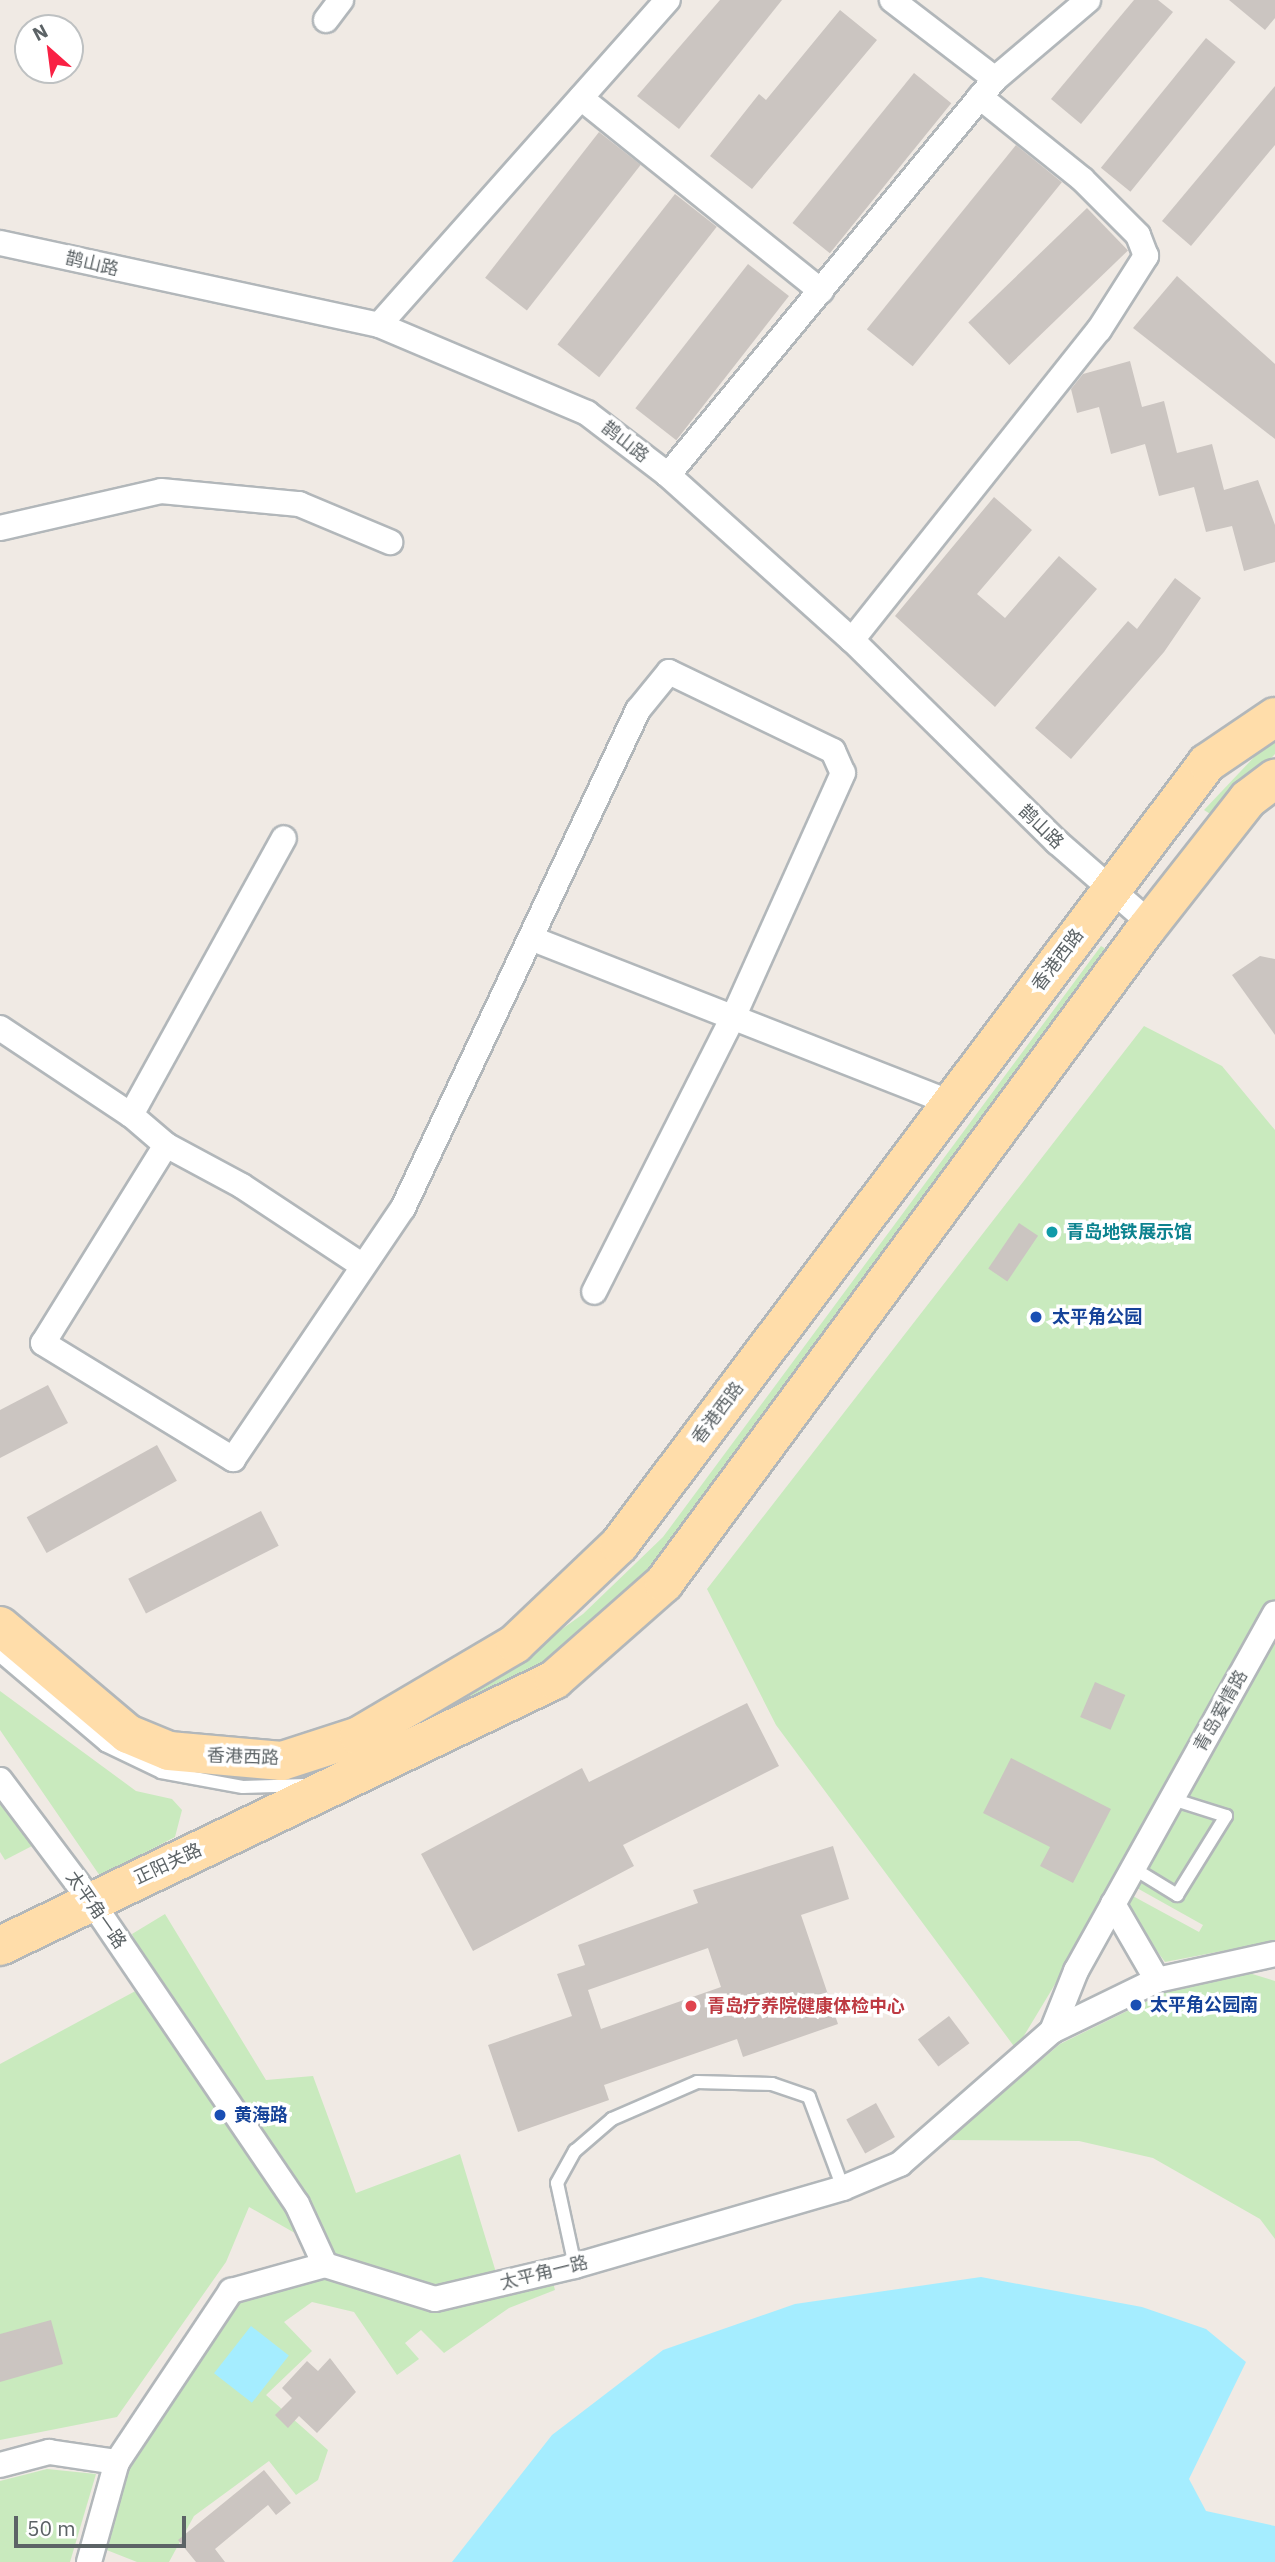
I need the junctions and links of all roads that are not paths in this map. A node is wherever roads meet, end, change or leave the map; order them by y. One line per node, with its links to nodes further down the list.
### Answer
1 (341, 0): 5 (street)
2 (668, 0): 7 (street)
3 (892, 0): 6 (street)
4 (1088, 0): 6 (street)
5 (326, 20)
6 (988, 88): 9 (street); 14 (street)
7 (581, 98): 9 (street); 10 (street)
8 (0, 243): 10 (street, 鹊山路)
9 (821, 291): 11 (street)
10 (379, 325): 11 (street, 鹊山路)
11 (668, 475): 14 (street, 鹊山路)
12 (0, 528): 13 (street)
13 (390, 542)
14 (852, 640): 18 (street, 鹊山路)
15 (1275, 717): 18 (main road, 香港西路)
16 (1275, 779): 19 (main road, 香港西路)
17 (284, 838): 24 (street)
18 (1109, 892): 19 (street, 鹊山路); 23 (main road, 香港西路)
19 (1151, 924): 32 (main road, 香港西路)
20 (533, 939): 21 (street); 21 (street); 26 (street)
21 (734, 1015): 23 (street); 27 (street)
22 (0, 1028): 24 (street)
23 (951, 1103): 29 (main road, 香港西路)
24 (131, 1115): 25 (street)
25 (166, 1145): 26 (street); 26 (street)
26 (359, 1264)
27 (594, 1292)
28 (1275, 1614): 33 (street, 青岛爱情路)
29 (0, 1626)
30 (0, 1656): 32 (lane, 香港西路)
31 (0, 1780): 35 (street, 太平角一路)
32 (338, 1784): 35 (main road, 正阳关路)
33 (1169, 1803): 34 (street, 青岛爱情路); 34 (lane)
34 (1133, 1868): 36 (street, 青岛爱情路)
35 (91, 1900): 37 (main road, 正阳关路); 42 (street, 太平角一路)
36 (1113, 1904): 39 (street); 40 (street, 青岛爱情路)
37 (0, 1946)
38 (1275, 1954): 39 (street, 太平角一路)
39 (1157, 1980): 40 (street, 太平角一路)
40 (1052, 2031): 41 (street, 太平角一路)
41 (843, 2188): 43 (street, 太平角一路); 43 (lane)
42 (325, 2265): 43 (street, 太平角一路); 44 (street)
43 (575, 2266)
44 (117, 2462): 45 (street); 46 (street)
45 (0, 2465)
46 (89, 2562)

